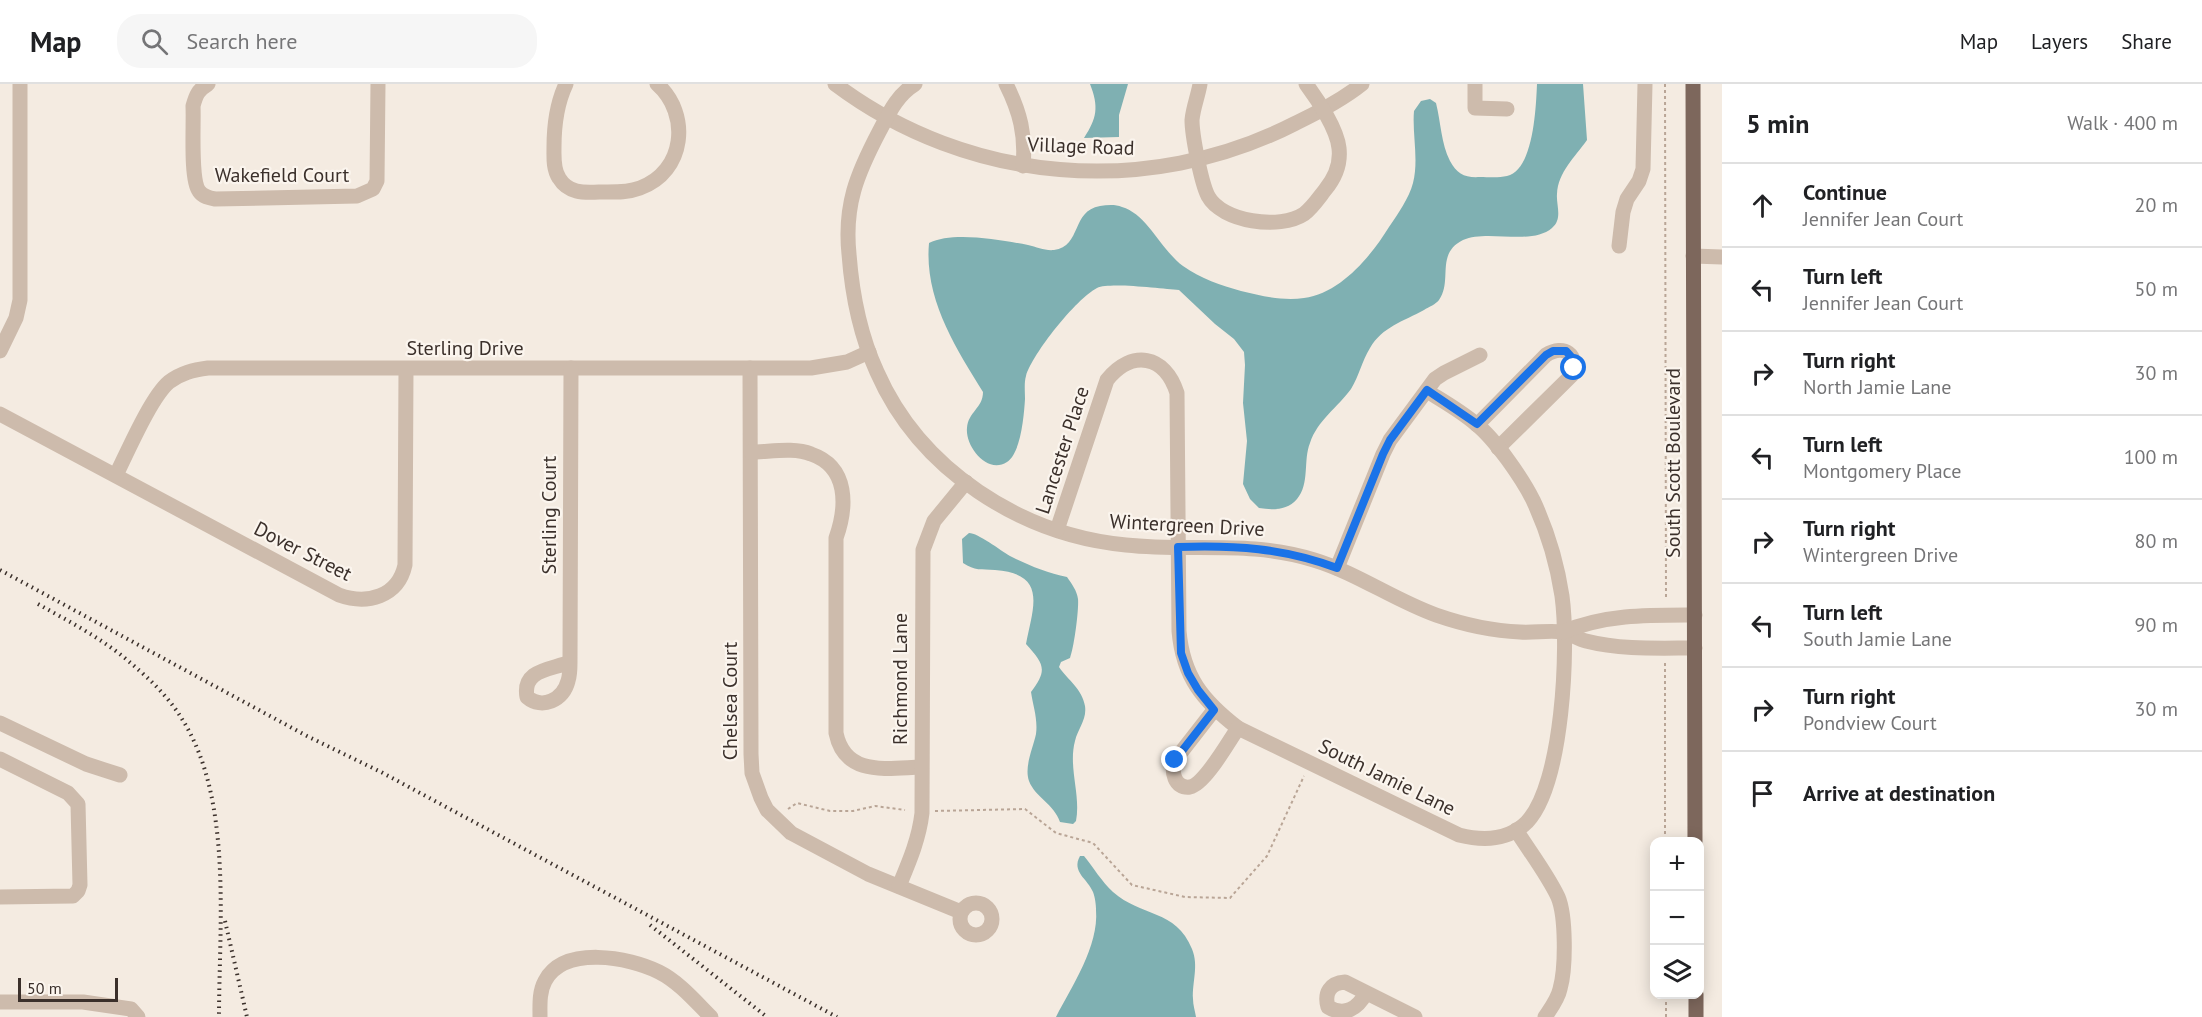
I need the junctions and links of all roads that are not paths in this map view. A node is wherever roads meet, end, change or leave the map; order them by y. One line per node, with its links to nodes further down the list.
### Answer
1 (20, 84): 23 (street)
2 (208, 84): 3 (street, Wakefield Court)
3 (378, 84)
4 (566, 84): 5 (street)
5 (657, 84)
6 (835, 84): 17 (street, Village Road)
7 (915, 84): 17 (street, Wintergreen Drive)
8 (1006, 84): 19 (street)
9 (1200, 84): 18 (street)
10 (1306, 84): 16 (street)
11 (1362, 84): 16 (street, Village Road)
12 (1475, 84): 15 (street)
13 (1645, 84): 20 (street)
14 (1693, 84): 21 (main road, South Scott Boulevard)
15 (1507, 109)
16 (1322, 110): 18 (street, Village Road); 18 (street)
17 (886, 118): 19 (street, Village Road); 24 (street, Wintergreen Drive)
18 (1199, 160): 19 (street, Village Road)
19 (1023, 166)
20 (1619, 246)
21 (1693, 256): 22 (street); 39 (main road, South Scott Boulevard)
22 (1722, 257)
23 (0, 351)
24 (869, 352): 27 (street, Sterling Drive); 35 (street, Wintergreen Drive)
25 (1480, 355): 29 (street)
26 (571, 368): 27 (street, Sterling Drive); 28 (street, Sterling Drive); 42 (street, Sterling Court)
27 (750, 368): 33 (street, Chelsea Court)
28 (406, 369): 34 (street, Sterling Drive); 34 (street, Dover Street)
29 (1427, 390): 31 (street, South Jamie Lane); 38 (street)
30 (0, 414): 34 (street, Dover Street)
31 (1477, 424): 32 (street, South Jamie Lane); 32 (street)
32 (1498, 448): 40 (street, South Jamie Lane)
33 (751, 452): 47 (street); 51 (street, Chelsea Court)
34 (116, 475)
35 (966, 482): 36 (street, Wintergreen Drive); 47 (street, Richmond Lane)
36 (1057, 530): 37 (street, Wintergreen Drive); 37 (street, Lancester Place)
37 (1178, 547): 38 (street, Wintergreen Drive); 43 (street, South Jamie Lane)
38 (1337, 568): 40 (street, Wintergreen Drive)
39 (1695, 615): 40 (street, Wintergreen Drive); 41 (main road, South Scott Boulevard)
40 (1563, 632): 41 (street, Wintergreen Drive); 49 (street, South Jamie Lane)
41 (1695, 648): 50 (main road, South Scott Boulevard)
42 (570, 662)
43 (1214, 710): 45 (street, South Jamie Lane); 45 (street)
44 (0, 723): 48 (street)
45 (1238, 728): 49 (street, South Jamie Lane)
46 (0, 759): 52 (street)
47 (921, 767): 51 (street, Richmond Lane)
48 (120, 775)
49 (1516, 830): 62 (street)
50 (1695, 837)
51 (899, 886): 53 (street, Chelsea Court)
52 (0, 897)
53 (961, 912)
54 (1366, 993): 61 (street)
55 (1695, 999): 63 (main road)
56 (0, 1002): 57 (street)
57 (20, 1009): 58 (street)
58 (138, 1017)
59 (540, 1017): 60 (street)
60 (711, 1017)
61 (1414, 1017)
62 (1545, 1017)
63 (1696, 1017)

